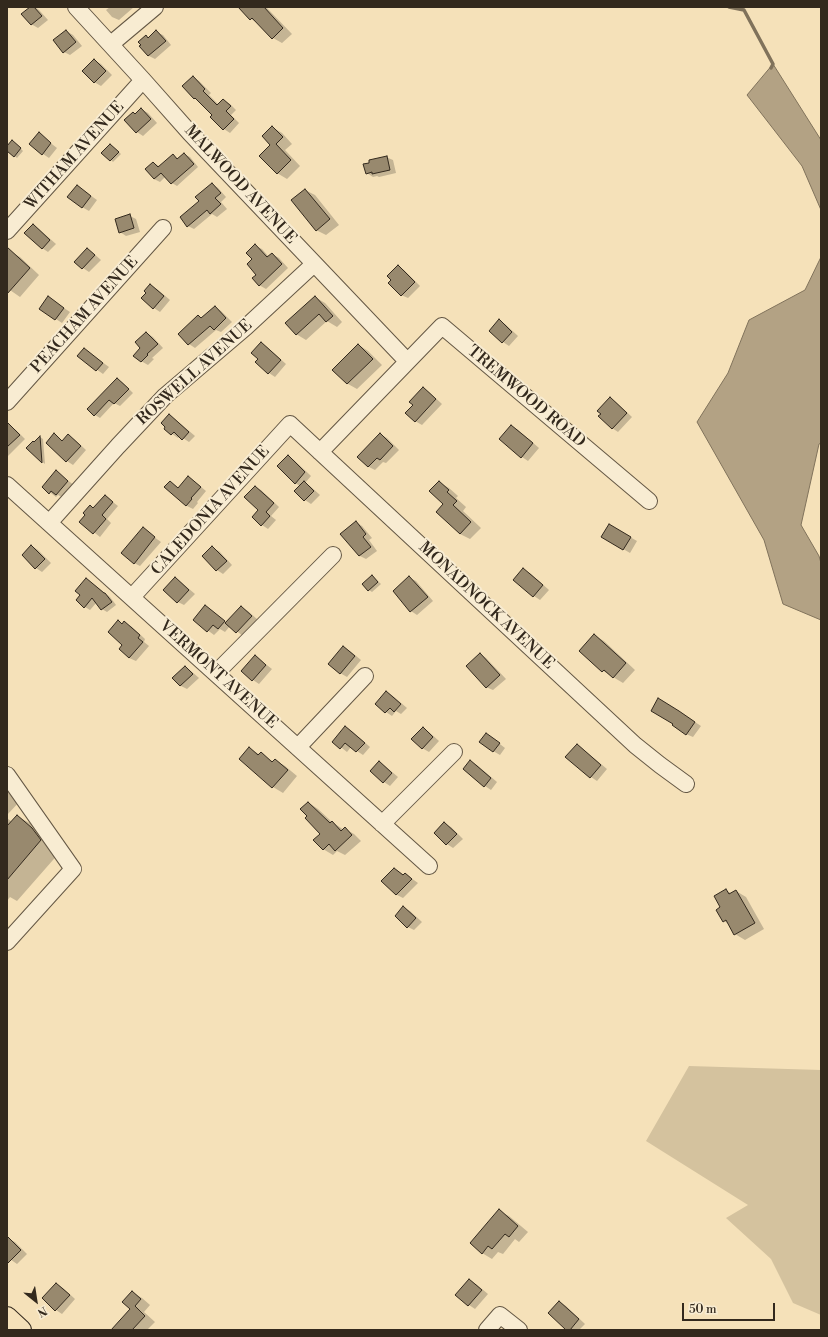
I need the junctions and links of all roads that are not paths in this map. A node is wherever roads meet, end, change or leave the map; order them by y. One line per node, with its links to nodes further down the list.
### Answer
1 (76, 7): 3 (street, MALWOOD AVENUE)
2 (155, 7): 3 (street)
3 (111, 44): 4 (street, MALWOOD AVENUE)
4 (143, 80): 6 (street, WITHAM AVENUE); 7 (street, MALWOOD AVENUE)
5 (163, 228): 9 (street, PEACHAM AVENUE)
6 (7, 231)
7 (314, 264): 8 (street, MALWOOD AVENUE); 14 (street, ROSWELL AVENUE)
8 (407, 361): 11 (street); 13 (street, TREMWOOD ROAD)
9 (7, 402)
10 (290, 424): 11 (street, MONADNOCK AVENUE); 16 (street, CALEDONIA AVENUE)
11 (320, 452): 22 (street, MONADNOCK AVENUE)
12 (7, 485): 14 (street, VERMONT AVENUE)
13 (649, 501)
14 (49, 523): 16 (street, VERMONT AVENUE)
15 (333, 555): 17 (street)
16 (132, 597): 17 (street, VERMONT AVENUE)
17 (216, 673): 19 (street, VERMONT AVENUE)
18 (365, 676): 19 (street)
19 (298, 747): 23 (street, VERMONT AVENUE)
20 (454, 752): 23 (street)
21 (7, 775): 25 (street)
22 (686, 784)
23 (382, 824): 24 (street, VERMONT AVENUE)
24 (429, 866)
25 (7, 942)
26 (7, 1317): 27 (main road)
27 (21, 1330)
28 (487, 1330): 29 (street)
29 (519, 1330)

